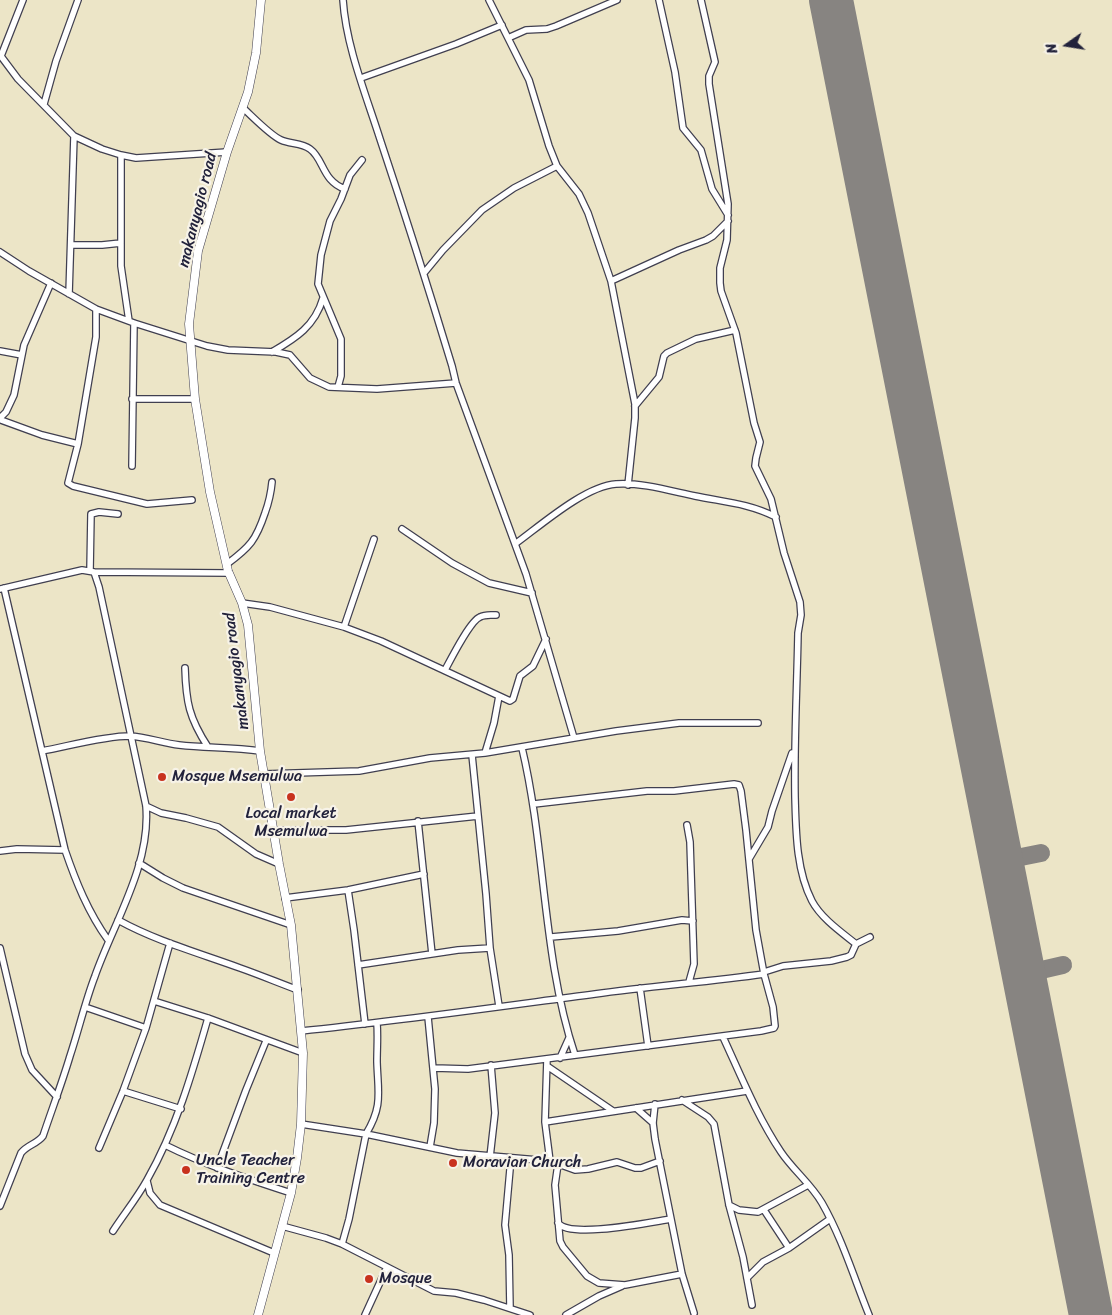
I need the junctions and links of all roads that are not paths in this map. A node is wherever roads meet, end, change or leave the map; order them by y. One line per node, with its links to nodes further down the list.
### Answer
1 (23, 0): 11 (street)
2 (78, 0): 13 (street)
3 (261, 0): 14 (street, makanyagio road)
4 (343, 0): 12 (street)
5 (489, 0): 9 (street)
6 (617, 0): 10 (street)
7 (659, 0): 21 (street)
8 (701, 0): 21 (street)
9 (502, 25): 10 (street); 12 (street)
10 (508, 38): 19 (street)
11 (0, 56): 13 (street)
12 (361, 78): 25 (street)
13 (44, 104): 15 (street)
14 (243, 108): 16 (street, makanyagio road); 20 (street)
15 (74, 136): 17 (street); 23 (street)
16 (227, 152): 17 (street); 33 (street, makanyagio road)
17 (120, 155): 22 (street)
18 (362, 160): 20 (street)
19 (557, 166): 25 (street); 26 (street)
20 (345, 189): 29 (street)
21 (728, 218): 26 (street); 32 (street)
22 (121, 243): 23 (street); 31 (street)
23 (71, 246): 28 (street)
24 (0, 252): 27 (street)
25 (424, 273): 37 (street)
26 (611, 281): 41 (street)
27 (51, 283): 28 (street); 36 (street)
28 (68, 294): 30 (street)
29 (323, 298): 35 (street); 38 (street)
30 (96, 309): 31 (street); 44 (street)
31 (131, 322): 33 (street); 39 (street)
32 (735, 330): 41 (street); 50 (street)
33 (190, 341): 35 (street); 40 (street, makanyagio road)
34 (0, 351): 36 (street)
35 (272, 352): 38 (street)
36 (22, 355): 42 (street)
37 (456, 383): 38 (street); 53 (street)
38 (338, 387)
39 (132, 399): 40 (street); 45 (street)
40 (195, 399): 54 (street, makanyagio road)
41 (635, 406): 47 (street)
42 (1, 418): 43 (street); 44 (street)
43 (0, 427)
44 (78, 444): 48 (street)
45 (132, 466)
46 (272, 482): 54 (street)
47 (628, 485): 50 (street); 53 (street)
48 (192, 500)
49 (118, 514): 55 (street)
50 (776, 517): 71 (street)
51 (402, 529): 58 (street)
52 (374, 539): 61 (street)
53 (515, 544): 58 (street)
54 (226, 564): 56 (street, makanyagio road)
55 (92, 571): 56 (street); 57 (street); 67 (street)
56 (229, 573): 59 (street, makanyagio road)
57 (2, 589): 73 (street)
58 (532, 593): 62 (street)
59 (242, 603): 61 (street); 72 (street, makanyagio road)
60 (496, 615): 64 (street)
61 (344, 627): 64 (street)
62 (546, 639): 65 (street); 68 (street)
63 (185, 668): 69 (street)
64 (445, 670): 65 (street)
65 (499, 696): 74 (street)
66 (758, 723): 68 (street)
67 (131, 736): 69 (street); 73 (street); 78 (street)
68 (574, 738): 70 (street)
69 (208, 747): 72 (street)
70 (522, 748): 74 (street); 77 (street)
71 (794, 748): 85 (street); 98 (street)
72 (260, 750): 76 (street, makanyagio road)
73 (42, 751): 84 (street)
74 (485, 753): 75 (street)
75 (472, 754): 76 (street); 79 (street)
76 (264, 774): 82 (street, makanyagio road)
77 (534, 804): 85 (street); 94 (street)
78 (146, 806): 86 (street); 87 (street)
79 (478, 816): 80 (street); 100 (street)
80 (418, 821): 82 (street); 88 (street)
81 (688, 825): 92 (street)
82 (274, 830): 87 (street, makanyagio road)
83 (0, 850): 84 (street)
84 (65, 850): 96 (street)
85 (749, 858): 103 (street)
86 (139, 863): 91 (street); 93 (street)
87 (279, 864): 90 (street, makanyagio road)
88 (424, 874): 89 (street); 101 (street)
89 (348, 890): 90 (street); 102 (street)
90 (285, 898): 93 (street, makanyagio road)
91 (118, 920): 96 (street); 97 (street)
92 (692, 921): 94 (street); 104 (street)
93 (291, 925): 106 (street, makanyagio road)
94 (551, 937): 107 (street)
95 (870, 937): 98 (street)
96 (108, 940): 110 (street)
97 (170, 943): 106 (street); 108 (street)
98 (856, 944): 103 (street)
99 (0, 948): 129 (street)
100 (490, 948): 101 (street); 109 (street)
101 (432, 954): 102 (street)
102 (358, 965): 114 (street)
103 (764, 973): 104 (street); 117 (street)
104 (689, 982): 105 (street)
105 (640, 988): 107 (street); 120 (street)
106 (298, 990): 116 (street, makanyagio road)
107 (560, 1000): 109 (street); 118 (street)
108 (154, 1001): 112 (street); 115 (street)
109 (499, 1006): 111 (street)
110 (85, 1008): 115 (street); 129 (street)
111 (428, 1017): 113 (street); 126 (street)
112 (208, 1018): 119 (street); 133 (street)
113 (377, 1023): 114 (street); 138 (street)
114 (364, 1024): 116 (street)
115 (146, 1028): 127 (street)
116 (301, 1031): 121 (street, makanyagio road)
117 (723, 1037): 120 (street); 128 (street)
118 (569, 1038): 122 (street); 123 (street)
119 (266, 1041): 121 (street); 149 (street)
120 (648, 1046): 122 (street)
121 (303, 1053): 137 (street, makanyagio road)
122 (575, 1055): 123 (street)
123 (560, 1058): 124 (street)
124 (547, 1063): 125 (street); 134 (street); 135 (street)
125 (491, 1065): 126 (street); 143 (street)
126 (434, 1068): 140 (street)
127 (123, 1091): 133 (street); 142 (street)
128 (747, 1091): 130 (street); 151 (street)
129 (57, 1097): 154 (street)
130 (682, 1100): 131 (street); 153 (street)
131 (655, 1104): 132 (street); 136 (street)
132 (636, 1108): 134 (street); 136 (street)
133 (181, 1109): 139 (street)
134 (613, 1111): 135 (street)
135 (545, 1122): 141 (street)
136 (652, 1123): 147 (street)
137 (301, 1124): 138 (street); 152 (street, makanyagio road)
138 (366, 1134): 140 (street); 161 (street)
139 (165, 1145): 149 (street); 150 (street)
140 (430, 1147): 143 (street)
141 (548, 1147): 145 (street); 146 (street)
142 (99, 1148)
143 (490, 1157): 144 (street)
144 (511, 1158): 145 (street); 169 (street)
145 (540, 1160): 146 (street)
146 (550, 1161): 148 (street)
147 (660, 1161): 148 (street); 156 (street)
148 (558, 1164): 158 (street)
149 (217, 1168): 152 (street)
150 (147, 1181): 160 (street); 163 (street)
151 (808, 1185): 155 (street); 157 (street)
152 (291, 1194): 159 (street, makanyagio road)
153 (728, 1205): 155 (street); 166 (street)
154 (0, 1206)
155 (764, 1210): 162 (street)
156 (671, 1219): 158 (street); 165 (street)
157 (830, 1219): 162 (street); 175 (street)
158 (558, 1223): 167 (street)
159 (282, 1226): 161 (street); 163 (street, makanyagio road)
160 (113, 1231)
161 (342, 1244): 164 (street)
162 (789, 1248): 166 (street)
163 (274, 1252): 171 (street, makanyagio road)
164 (387, 1267): 169 (street); 172 (street)
165 (682, 1274): 167 (street); 170 (street)
166 (747, 1278): 168 (street)
167 (625, 1285): 174 (street)
168 (752, 1305)
169 (510, 1308): 173 (street)
170 (694, 1313)
171 (258, 1315)
172 (365, 1315)
173 (530, 1315)
174 (566, 1315)
175 (869, 1315)

